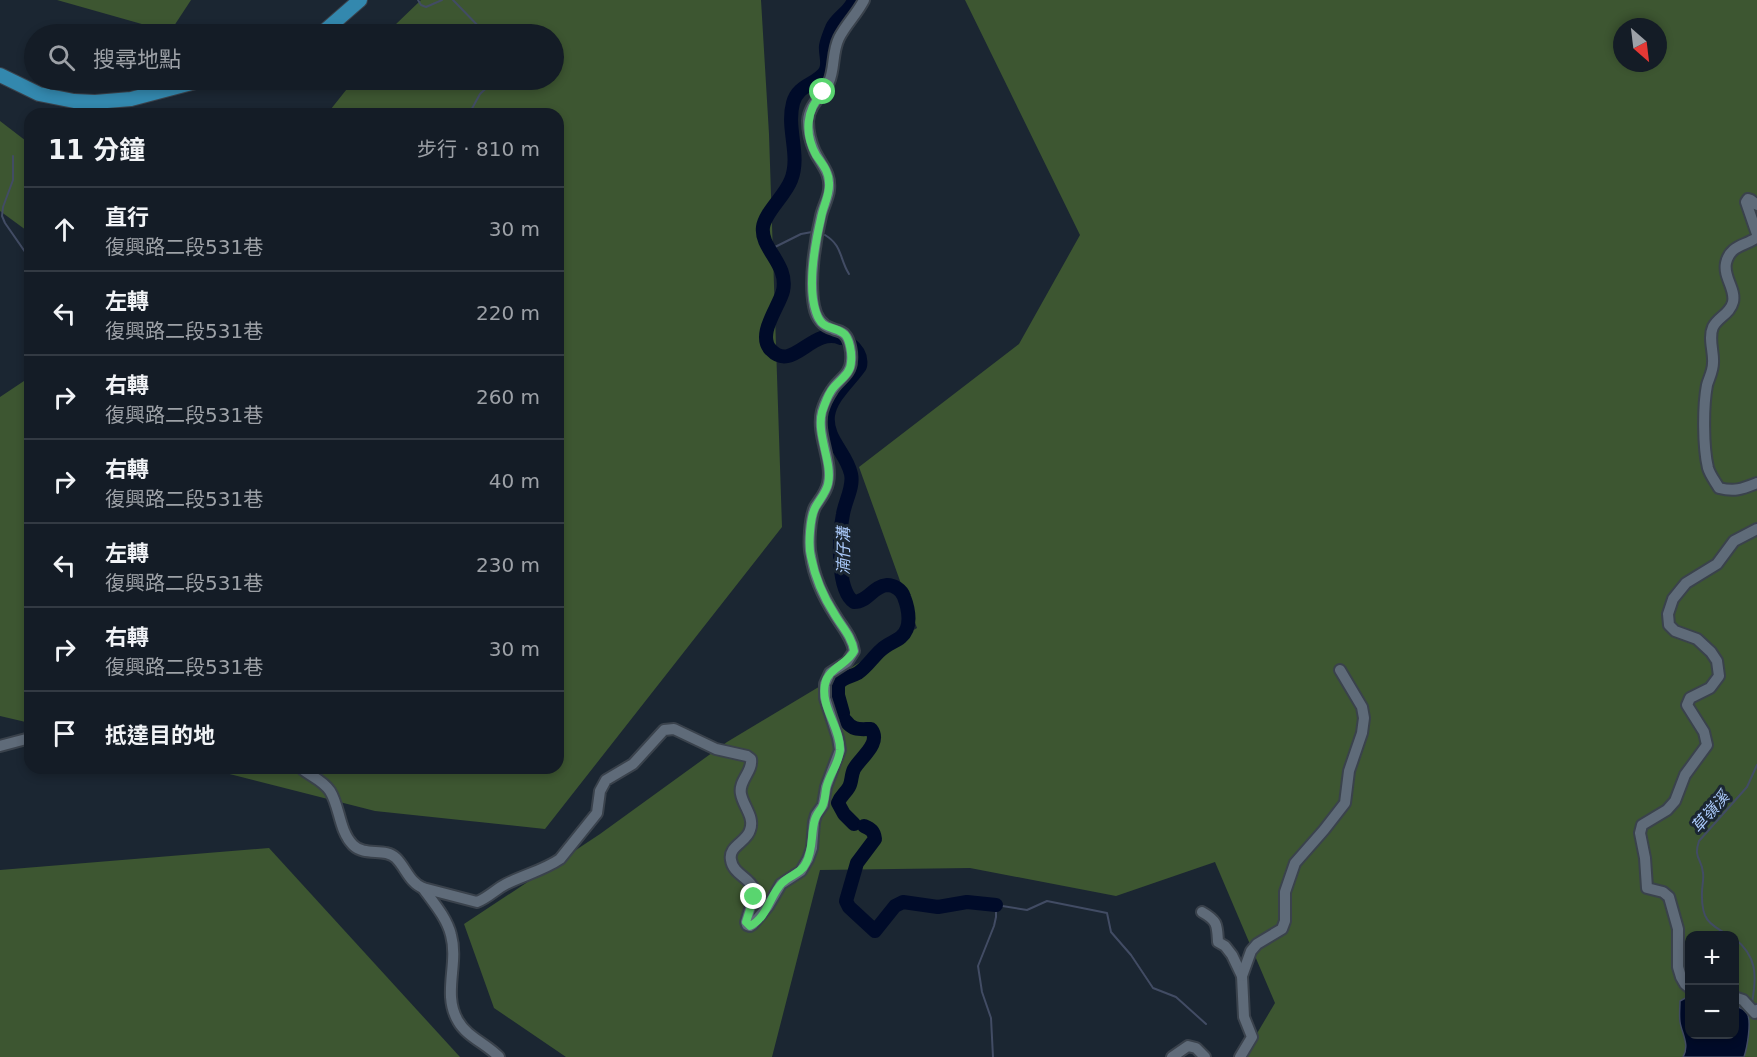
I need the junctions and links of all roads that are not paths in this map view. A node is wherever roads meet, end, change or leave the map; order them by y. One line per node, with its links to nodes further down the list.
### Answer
1 (360, 0): 3 (main road)
2 (864, 0): 15 (street)
3 (332, 24)
4 (0, 75): 5 (main road)
5 (24, 87)
6 (31, 90): 7 (main road)
7 (165, 90)
8 (1757, 205): 9 (street)
9 (1757, 483)
10 (1757, 529): 18 (street)
11 (1340, 670): 17 (street)
12 (24, 740): 13 (street)
13 (0, 746)
14 (310, 774): 15 (street)
15 (423, 888): 21 (street)
16 (1202, 912): 17 (street)
17 (1242, 976): 24 (street)
18 (1686, 985)
19 (1739, 999): 20 (street)
20 (1756, 1011)
21 (499, 1057)
22 (1172, 1057): 23 (street)
23 (1205, 1057)
24 (1240, 1057)

